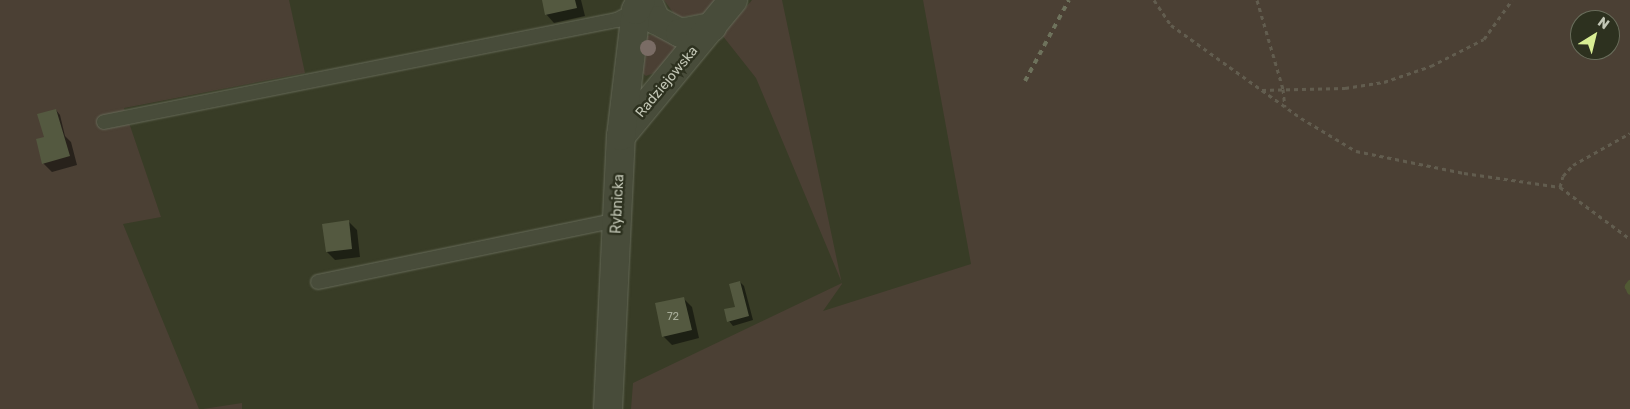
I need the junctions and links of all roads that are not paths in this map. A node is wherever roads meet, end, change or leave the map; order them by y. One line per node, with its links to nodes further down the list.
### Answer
1 (733, 0): 3 (street, Radziejowska)
2 (642, 3): 3 (street, Radziejowska); 4 (lane); 5 (street, Rybnicka)
3 (712, 27): 5 (street, Radziejowska)
4 (104, 122)
5 (621, 136): 6 (street, Rybnicka)
6 (617, 220): 7 (lane); 8 (street, Rybnicka)
7 (318, 282)
8 (608, 409)

